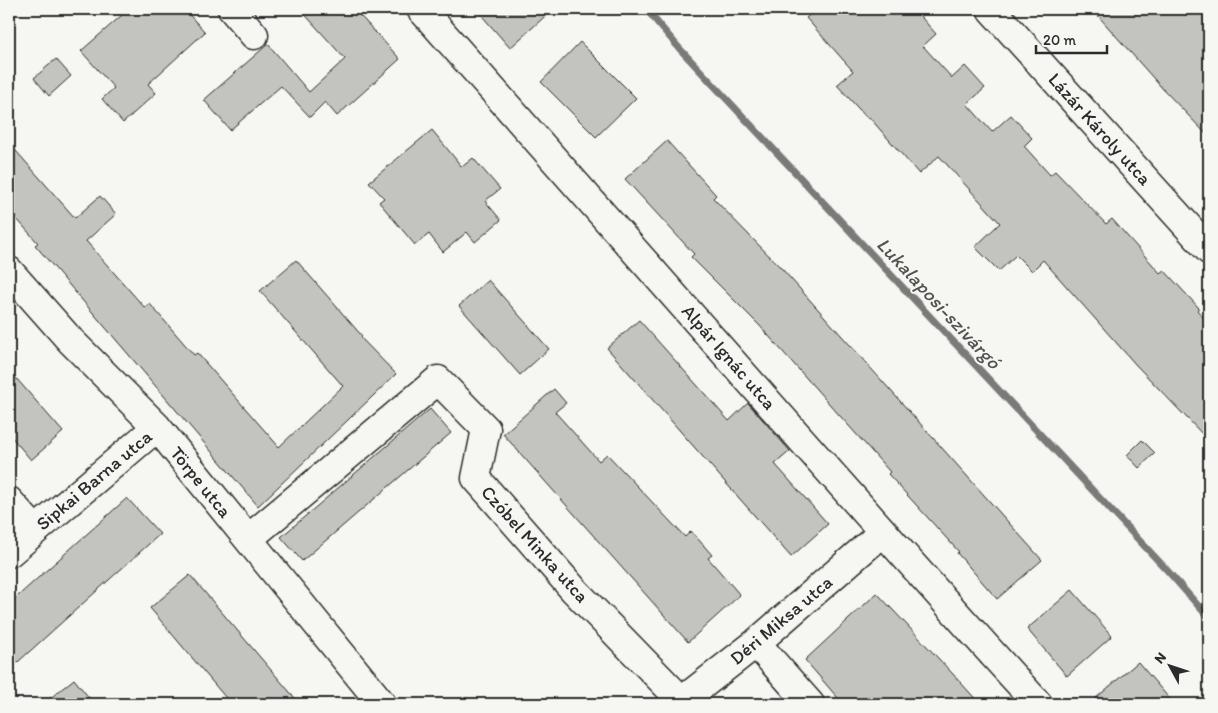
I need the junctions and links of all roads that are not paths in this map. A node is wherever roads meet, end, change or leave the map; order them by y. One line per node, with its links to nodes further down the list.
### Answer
1 (232, 9): 4 (street)
2 (421, 9): 10 (street, Alpár Ignác utca)
3 (991, 9): 5 (street, Lázár Károly utca)
4 (254, 36)
5 (1209, 250)
6 (9, 271): 7 (street, Törpe utca)
7 (157, 427): 9 (street, Sipkai Barna utca); 11 (street, Törpe utca)
8 (9, 501): 9 (street)
9 (35, 530): 12 (street, Sipkai Barna utca)
10 (882, 533): 13 (street, Déri Miksa utca); 17 (street, Alpár Ignác utca)
11 (248, 539): 14 (street, Czóbel Minka utca); 15 (street, Törpe utca)
12 (9, 553)
13 (756, 643): 14 (street, Déri Miksa utca); 16 (street)
14 (680, 703)
15 (382, 704)
16 (810, 704)
17 (1038, 704)

